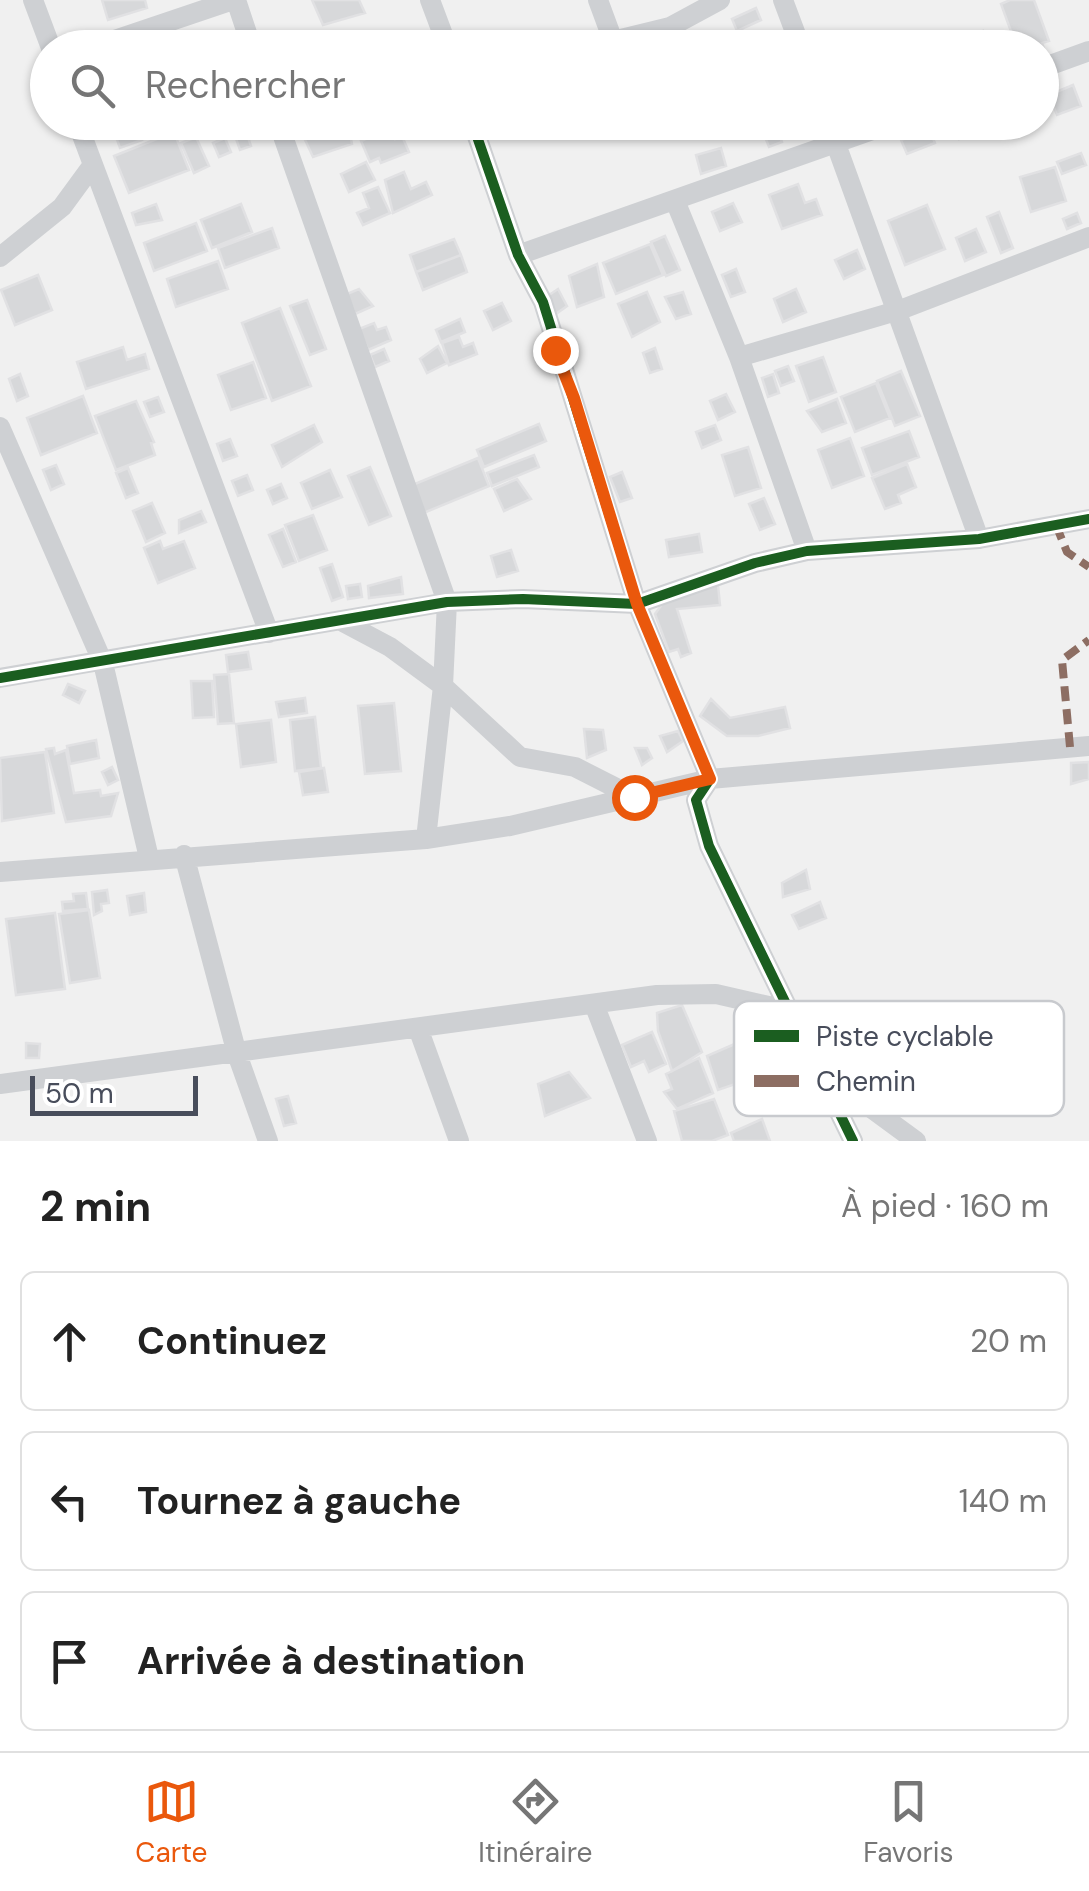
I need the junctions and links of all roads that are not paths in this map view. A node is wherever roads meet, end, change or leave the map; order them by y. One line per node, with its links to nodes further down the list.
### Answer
1 (33, 0): 7 (street)
2 (235, 0): 8 (street); 9 (street)
3 (430, 0): 10 (street)
4 (598, 0): 11 (street)
5 (720, 0): 12 (street)
6 (783, 0): 13 (street)
7 (44, 30)
8 (145, 30)
9 (246, 30)
10 (441, 30)
11 (609, 30)
12 (651, 30)
13 (794, 30)
14 (1089, 50): 15 (street)
15 (1059, 61)
16 (83, 140): 22 (street)
17 (284, 140): 33 (street)
18 (478, 140): 25 (street)
19 (835, 140): 21 (street)
20 (847, 140): 21 (street)
21 (836, 144): 23 (street); 27 (street)
22 (92, 166): 26 (street); 36 (street)
23 (676, 203): 25 (street); 28 (street)
24 (1089, 237): 27 (street)
25 (518, 255): 34 (street)
26 (0, 256)
27 (900, 310): 28 (street); 31 (street)
28 (740, 357): 32 (street)
29 (2, 435): 37 (street)
30 (1089, 519): 31 (street)
31 (980, 540): 32 (street)
32 (807, 551): 34 (street)
33 (447, 602): 34 (street); 35 (street); 39 (street)
34 (637, 604): 41 (street)
35 (342, 620): 36 (street); 39 (street)
36 (269, 632): 37 (street)
37 (102, 663): 38 (street); 45 (street)
38 (0, 678)
39 (443, 686): 42 (street); 43 (street)
40 (1089, 746): 41 (street)
41 (710, 779): 42 (street); 48 (street)
42 (634, 797): 43 (street)
43 (426, 839): 44 (street)
44 (184, 854): 45 (street); 51 (street)
45 (149, 858): 46 (street)
46 (0, 872)
47 (745, 1001): 49 (street)
48 (786, 1001)
49 (594, 1004): 50 (street); 57 (street)
50 (418, 1028): 51 (street); 56 (street)
51 (237, 1054): 52 (street); 55 (street)
52 (0, 1084)
53 (841, 1116): 58 (street)
54 (882, 1116): 59 (street)
55 (268, 1141)
56 (459, 1141)
57 (646, 1141)
58 (853, 1141)
59 (916, 1141)

